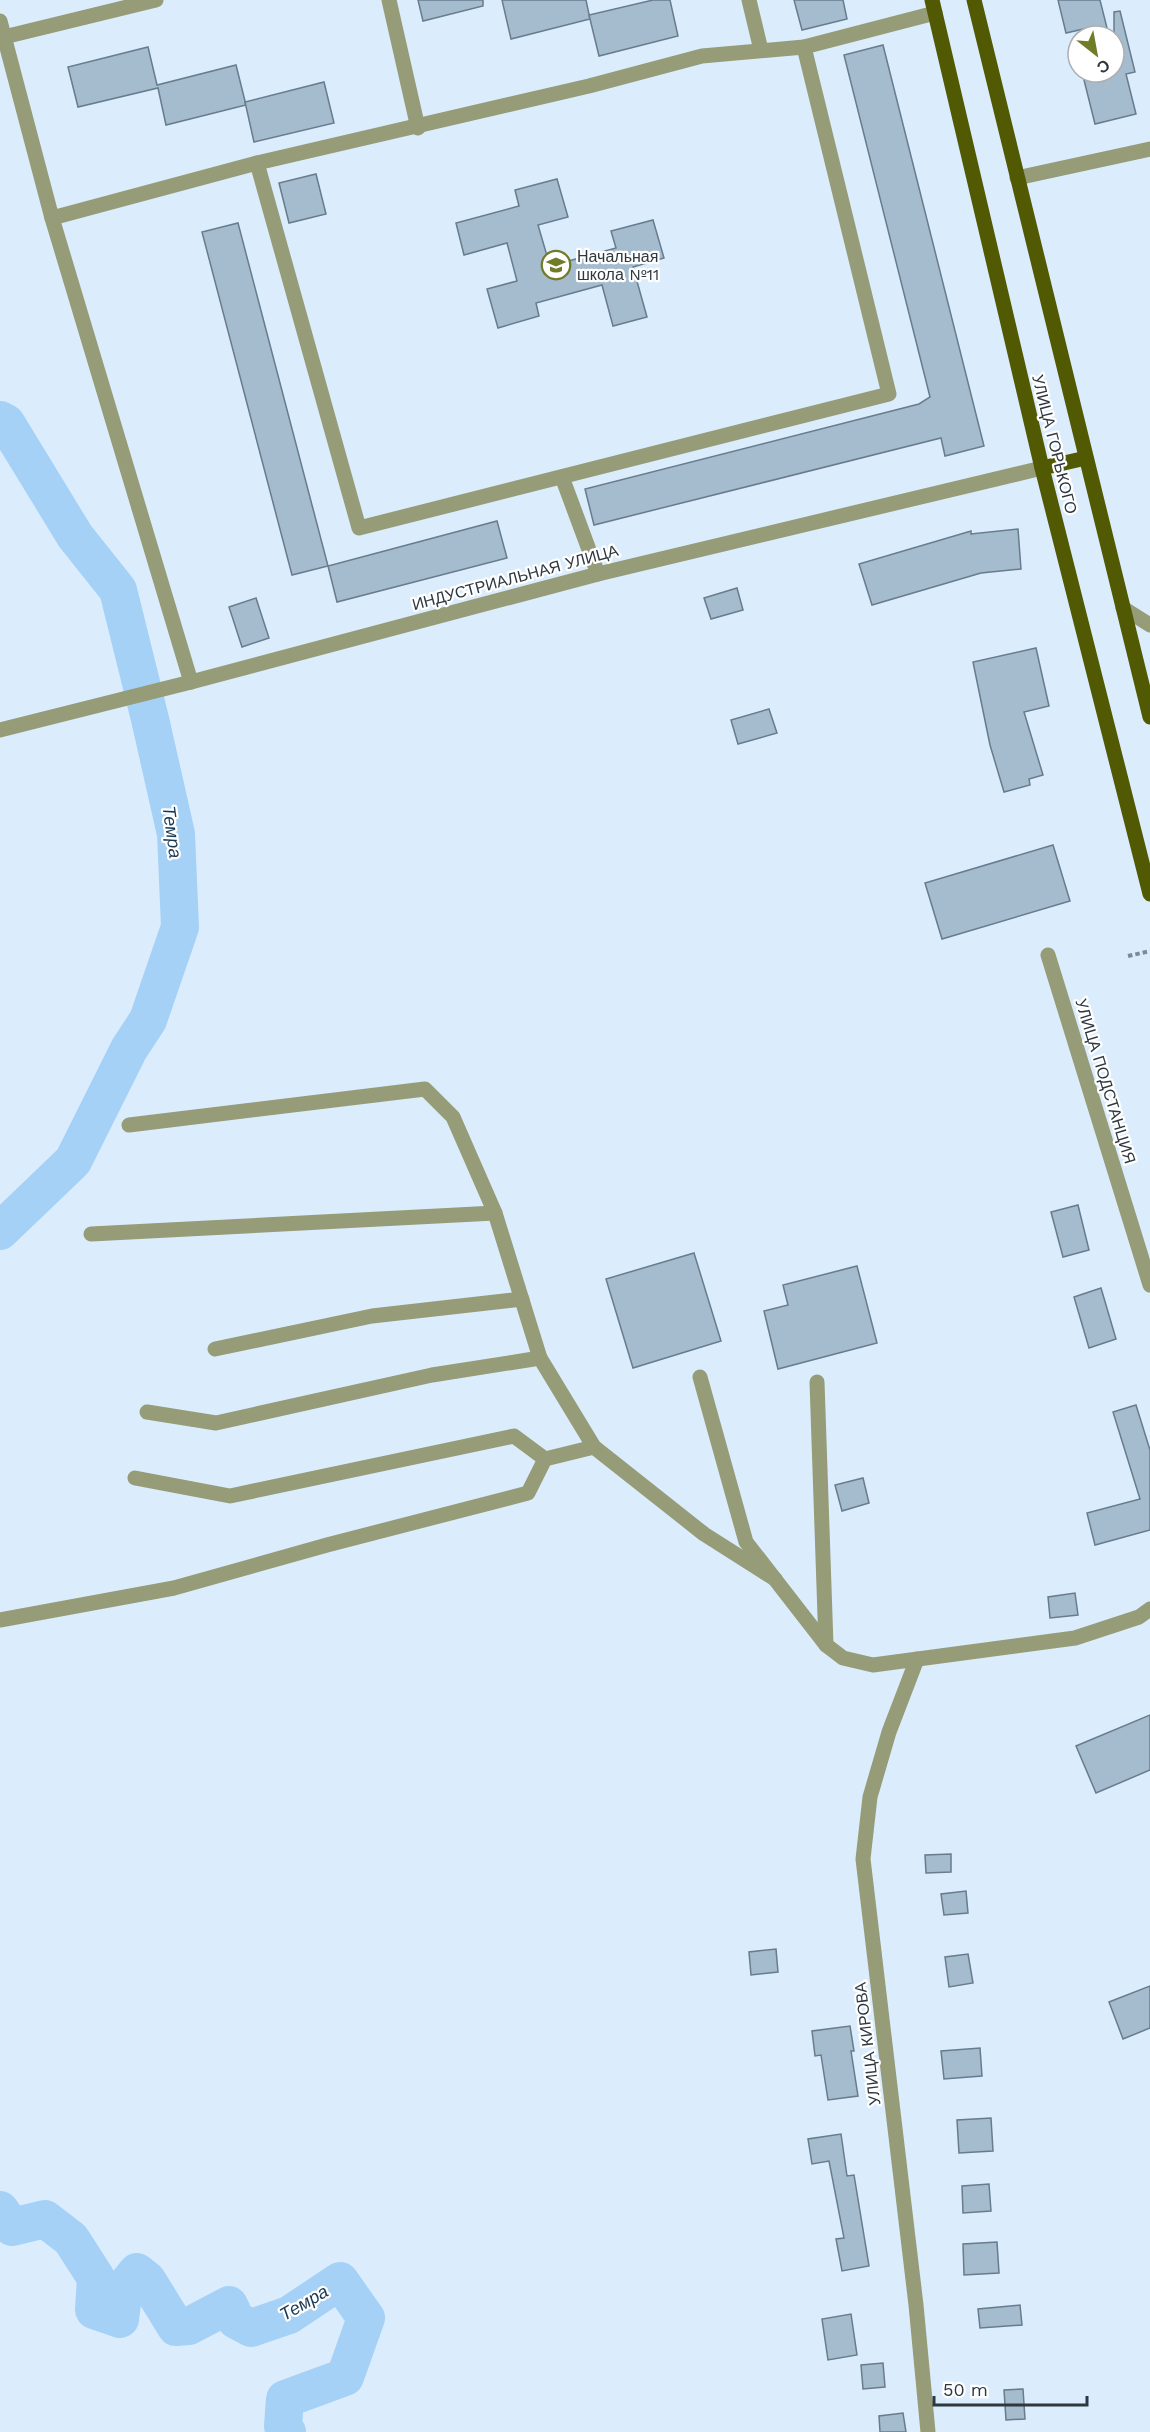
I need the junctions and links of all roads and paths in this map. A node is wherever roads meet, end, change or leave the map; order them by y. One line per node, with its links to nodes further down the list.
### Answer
1 (156, 0): 7 (street)
2 (389, 0): 10 (street)
3 (749, 0): 9 (street)
4 (974, 0): 13 (main road, УЛИЦА ГОРЬКОГО)
5 (933, 6): 8 (street); 16 (main road, УЛИЦА ГОРЬКОГО)
6 (0, 21): 7 (street)
7 (4, 37): 14 (street)
8 (804, 47): 9 (street); 17 (street)
9 (761, 51): 10 (street)
10 (418, 128): 12 (street)
11 (1150, 149): 13 (street)
12 (257, 163): 14 (street); 17 (street)
13 (1017, 178): 15 (main road, УЛИЦА ГОРЬКОГО)
14 (52, 218): 21 (street)
15 (1086, 458): 16 (main road); 19 (main road, УЛИЦА ГОРЬКОГО)
16 (1042, 468): 18 (street, ИНДУСТРИАЛЬНАЯ УЛИЦА); 24 (main road, УЛИЦА ГОРЬКОГО)
17 (562, 477): 18 (street)
18 (598, 574): 21 (street, ИНДУСТРИАЛЬНАЯ УЛИЦА)
19 (1123, 608): 20 (street); 22 (main road, УЛИЦА ГОРЬКОГО)
20 (1150, 625)
21 (191, 682): 23 (street, ИНДУСТРИАЛЬНАЯ УЛИЦА)
22 (1150, 717)
23 (0, 730)
24 (1150, 894)
25 (1150, 951): 27 (path)
26 (1048, 955): 31 (street, УЛИЦА ПОДСТАНЦИЯ)
27 (1128, 956)
28 (129, 1125): 29 (street)
29 (495, 1213): 30 (street); 32 (street)
30 (91, 1234)
31 (1150, 1286)
32 (522, 1299): 33 (street); 34 (street)
33 (215, 1349)
34 (540, 1358): 37 (street); 38 (street)
35 (700, 1377): 41 (street)
36 (818, 1382): 44 (street)
37 (147, 1412)
38 (594, 1447): 39 (street); 41 (street)
39 (544, 1459): 40 (street); 43 (street)
40 (135, 1478)
41 (775, 1579): 44 (street)
42 (1150, 1609): 45 (street)
43 (0, 1620)
44 (826, 1646): 45 (street)
45 (917, 1659): 46 (street, УЛИЦА КИРОВА)
46 (928, 2432)

